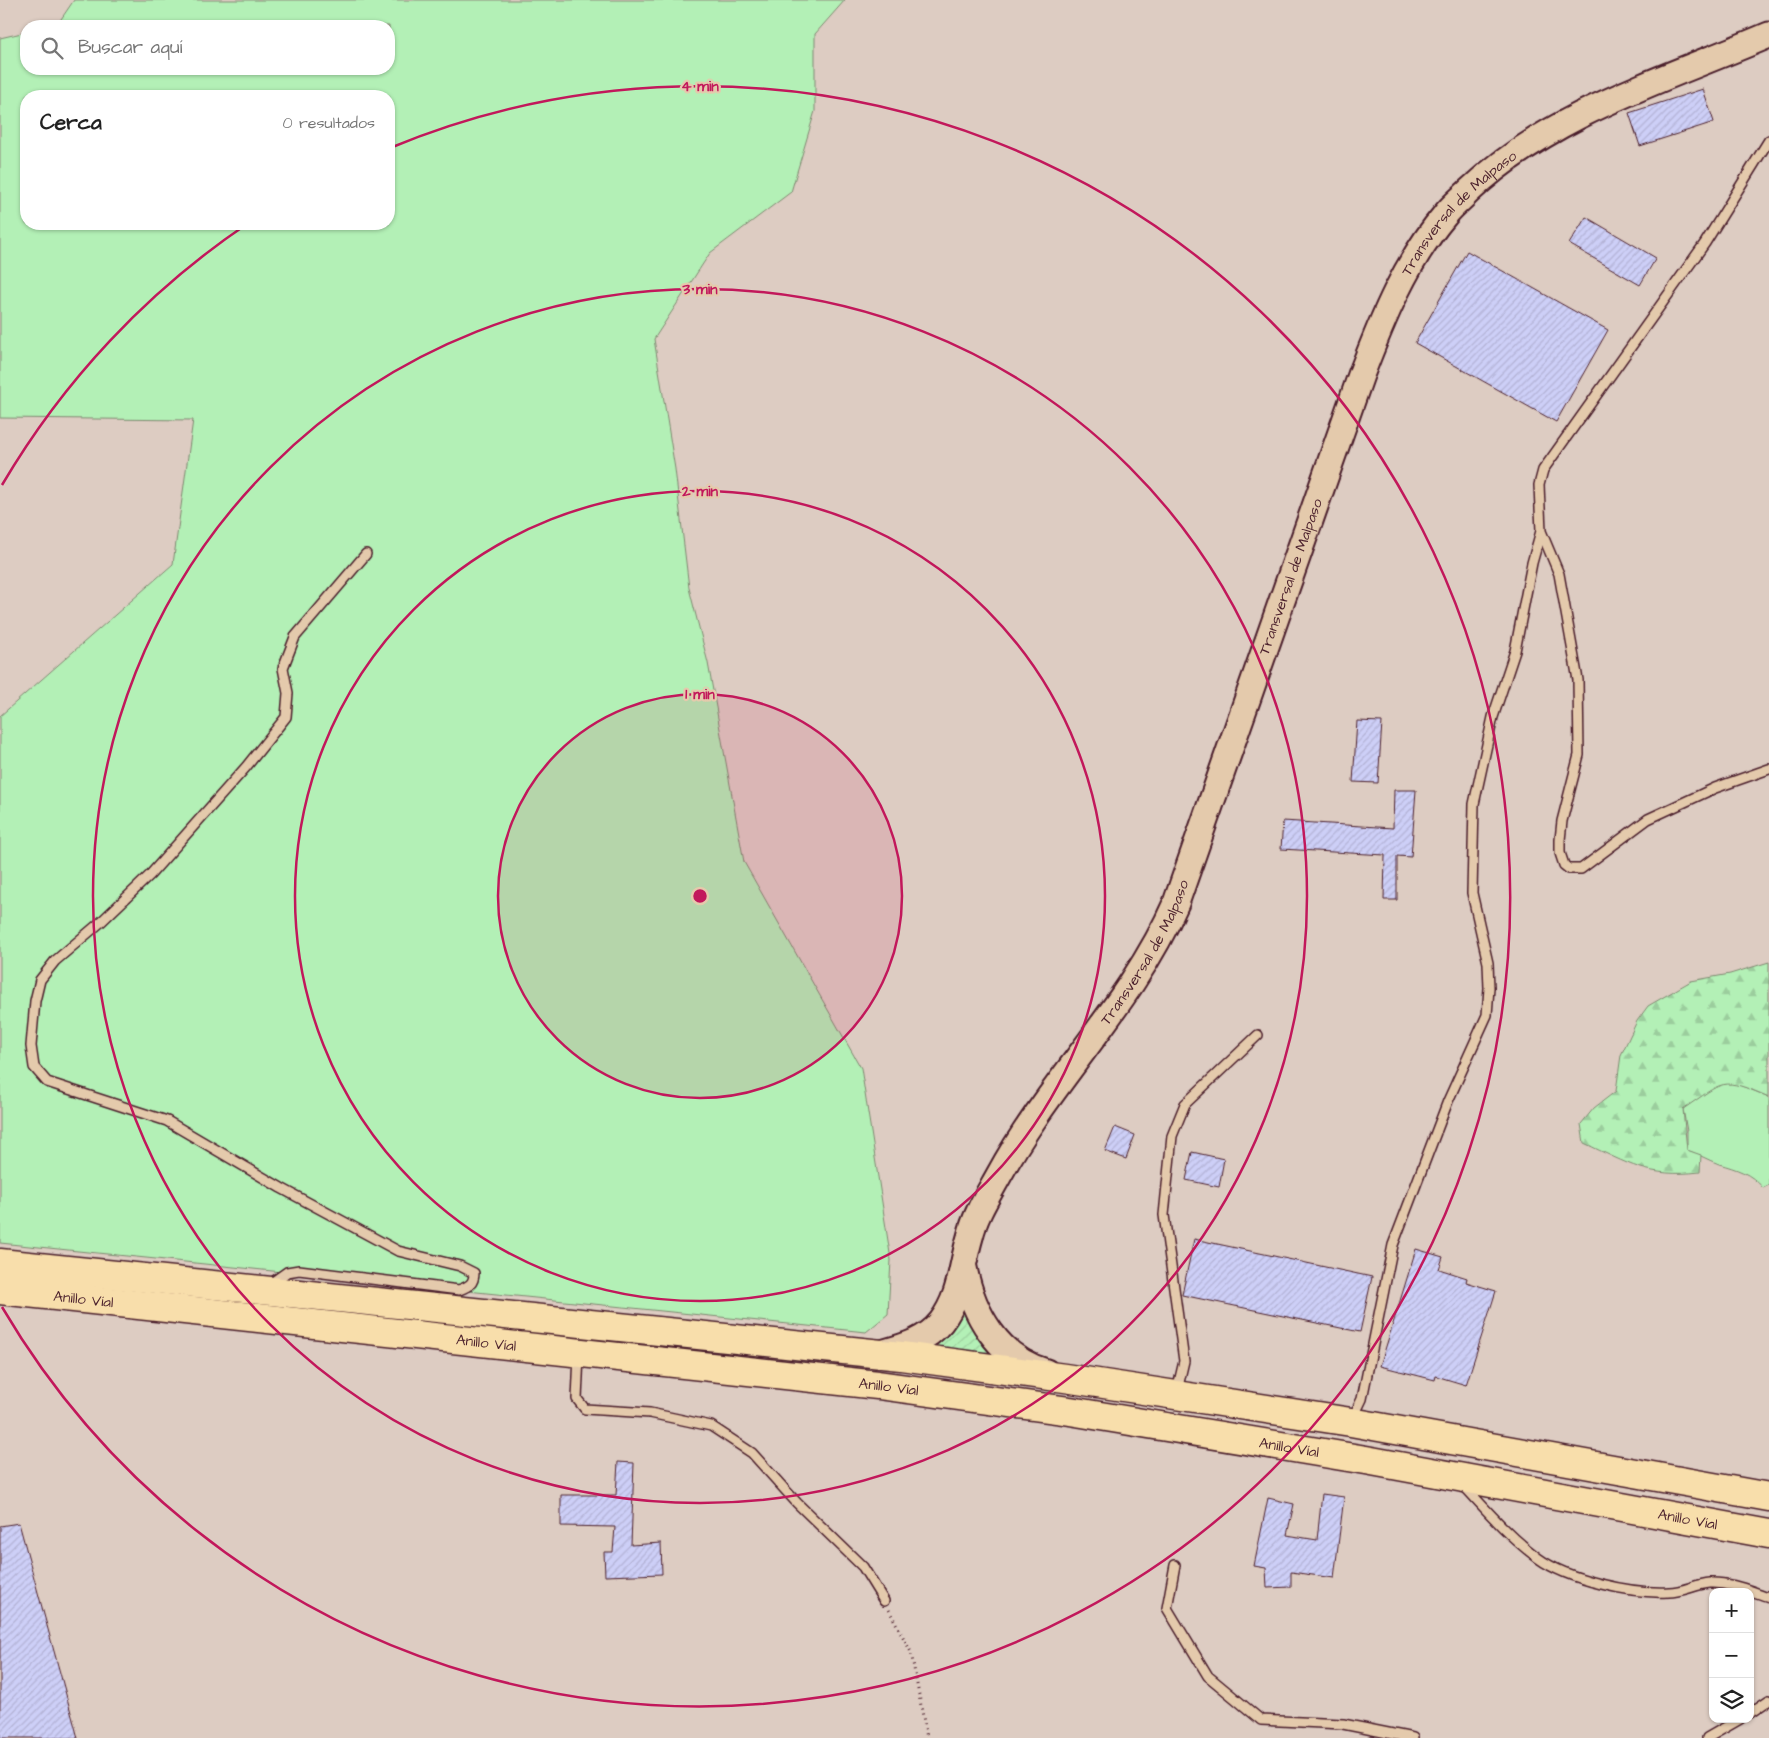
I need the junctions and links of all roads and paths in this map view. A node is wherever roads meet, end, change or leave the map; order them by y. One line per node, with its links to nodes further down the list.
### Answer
1 (1769, 35): 8 (main road, Transversal de Malpaso)
2 (1769, 140): 3 (lane)
3 (1541, 531): 5 (lane); 15 (lane)
4 (366, 554): 9 (lane)
5 (1769, 769)
6 (1258, 1034): 14 (lane)
7 (0, 1262): 9 (highway, Anillo Víal)
8 (963, 1266): 12 (main road, Transversal de Malpaso); 13 (main road, Transversal de Malpaso)
9 (261, 1289): 12 (highway, Anillo Víal)
10 (0, 1290): 11 (highway, Anillo Víal)
11 (579, 1353): 16 (highway, Anillo Víal); 21 (lane)
12 (876, 1354): 13 (highway, Anillo Víal)
13 (1065, 1378): 14 (highway, Anillo Víal)
14 (1176, 1396): 15 (highway, Anillo Víal)
15 (1351, 1422): 17 (highway, Anillo Víal)
16 (1457, 1478): 18 (highway, Anillo Víal); 20 (lane)
17 (1769, 1497)
18 (1769, 1534)
19 (1175, 1565): 26 (lane)
20 (1769, 1597)
21 (884, 1601): 25 (path)
22 (1769, 1700): 23 (lane)
23 (1754, 1710)
24 (1733, 1723): 27 (lane)
25 (927, 1738)
26 (1413, 1738)
27 (1707, 1738)

